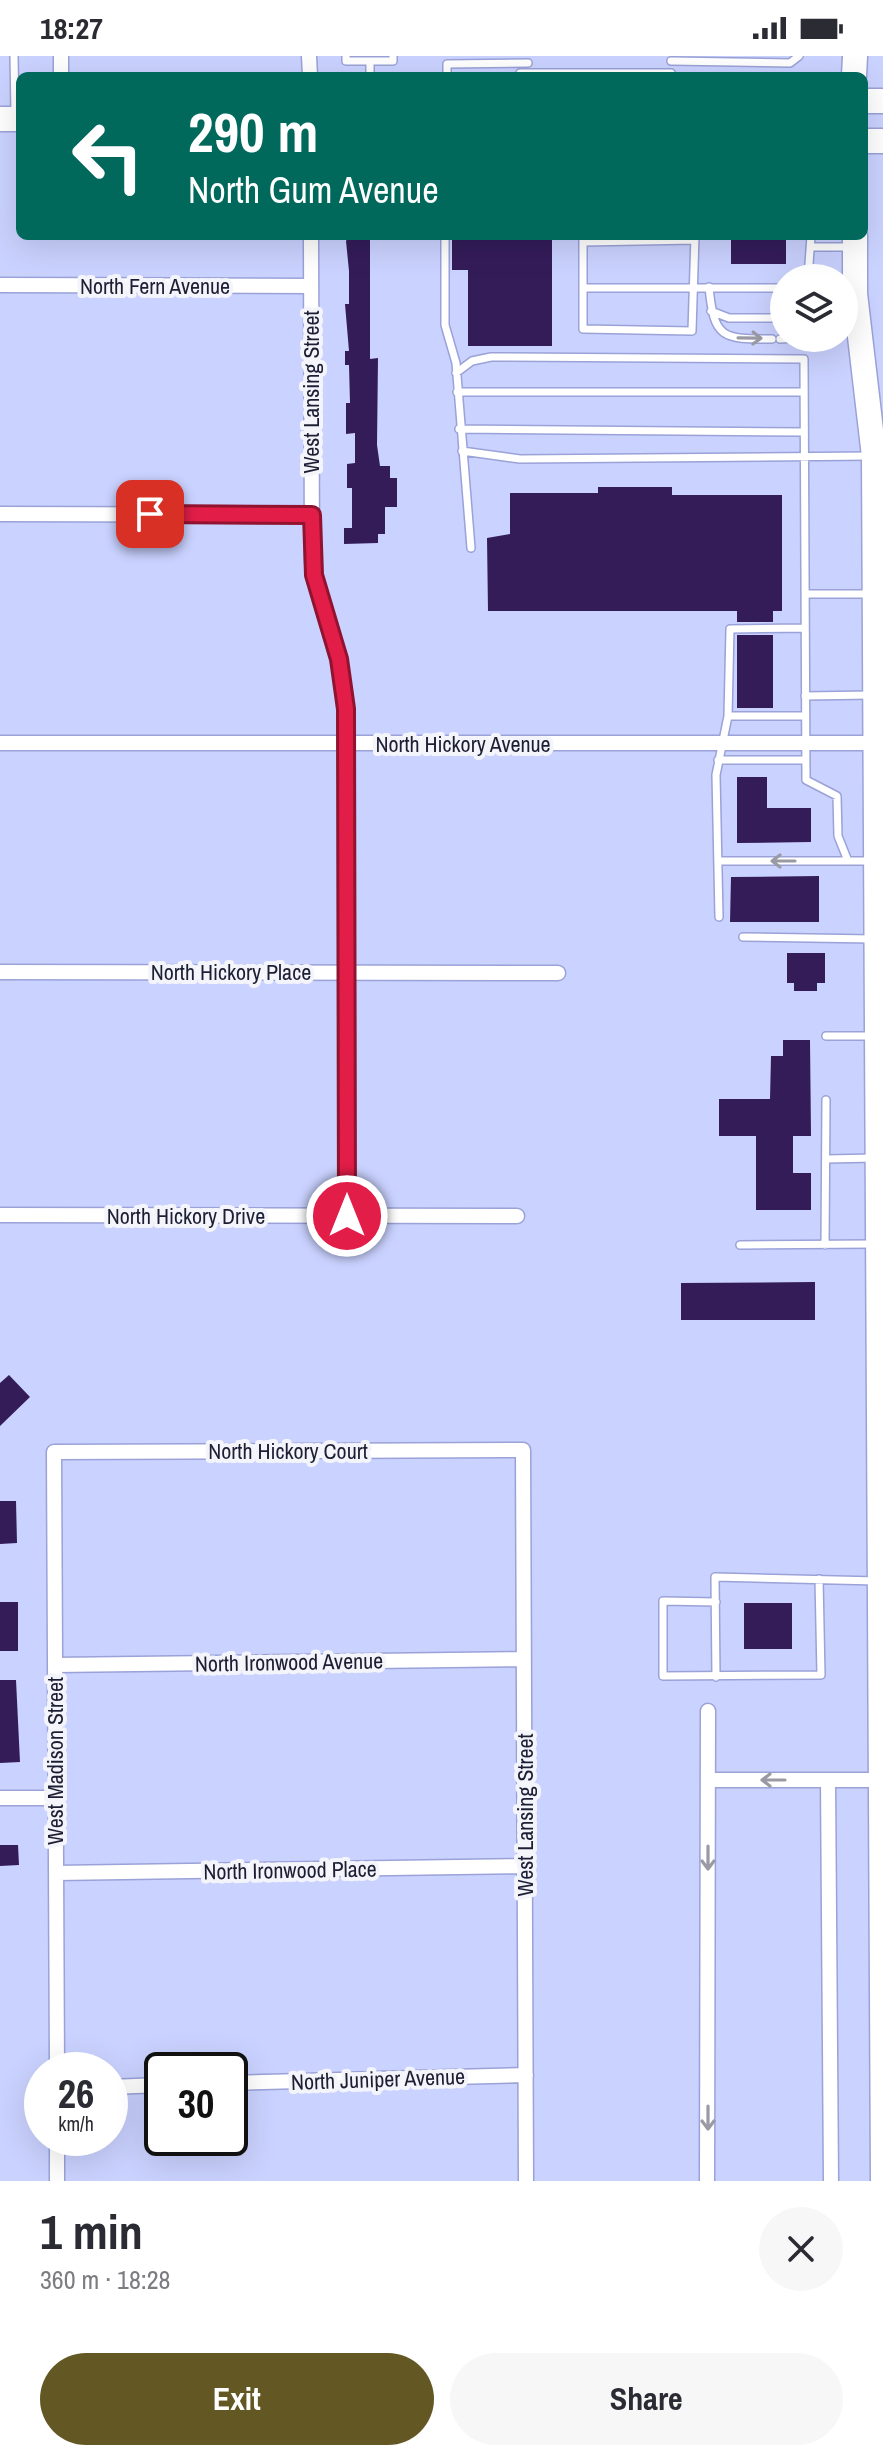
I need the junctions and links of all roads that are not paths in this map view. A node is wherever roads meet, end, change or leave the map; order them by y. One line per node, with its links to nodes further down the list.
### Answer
1 (14, 56): 12 (lane)
2 (346, 56): 8 (lane)
3 (393, 56): 8 (lane)
4 (438, 56): 9 (lane)
5 (799, 56): 6 (lane)
6 (671, 58)
7 (528, 59): 9 (lane)
8 (370, 61): 10 (lane)
9 (447, 64): 11 (lane)
10 (370, 72)
11 (447, 72)
12 (11, 119)
13 (311, 240): 23 (street, West Lansing Street)
14 (445, 240): 32 (lane)
15 (583, 240): 26 (lane)
16 (695, 240): 24 (lane)
17 (811, 240): 19 (lane)
18 (855, 241): 19 (lane); 21 (main road)
19 (811, 247): 20 (lane)
20 (809, 264)
21 (853, 264)
22 (0, 285): 23 (street, North Fern Avenue)
23 (311, 286): 43 (street, West Lansing Street)
24 (692, 287): 25 (lane); 26 (lane); 26 (lane)
25 (709, 287): 27 (lane); 28 (lane)
26 (583, 288)
27 (770, 288)
28 (711, 311): 29 (lane); 30 (lane, one-way to 30)
29 (770, 318)
30 (770, 338)
31 (858, 339): 39 (main road)
32 (456, 373): 34 (lane); 35 (lane)
33 (883, 390): 39 (main road)
34 (457, 392): 35 (lane); 36 (lane)
35 (804, 392): 37 (lane)
36 (459, 429): 37 (lane); 38 (lane)
37 (804, 432): 40 (lane)
38 (462, 451): 40 (lane); 44 (lane)
39 (879, 456): 40 (lane); 42 (main road)
40 (804, 457): 45 (lane)
41 (0, 514): 43 (street)
42 (879, 514): 46 (main road)
43 (312, 515): 54 (street, West Lansing Street)
44 (471, 548)
45 (805, 594): 46 (lane); 47 (lane)
46 (876, 594): 48 (main road)
47 (805, 628): 49 (lane); 51 (lane)
48 (880, 635): 50 (main road)
49 (805, 696): 50 (lane); 52 (lane)
50 (879, 701): 57 (main road)
51 (728, 716): 52 (lane); 55 (lane)
52 (805, 716): 56 (lane)
53 (0, 743): 54 (street, North Hickory Avenue)
54 (346, 744): 55 (street, North Hickory Avenue); 67 (street, West Lansing Street)
55 (723, 744): 56 (street, North Hickory Avenue); 58 (lane)
56 (806, 744): 57 (street, North Hickory Avenue); 59 (lane)
57 (880, 754): 62 (main road)
58 (718, 760): 59 (lane); 60 (lane)
59 (806, 760): 61 (lane)
60 (719, 861): 61 (lane, one-way to 60); 63 (lane)
61 (848, 861): 62 (lane)
62 (878, 861): 64 (main road)
63 (719, 917)
64 (880, 923): 65 (lane); 70 (main road)
65 (743, 937)
66 (0, 972): 67 (street, North Hickory Place)
67 (346, 972): 68 (street, North Hickory Place); 75 (street, West Lansing Street)
68 (558, 973)
69 (826, 1036): 70 (lane)
70 (878, 1036): 73 (main road)
71 (826, 1100): 72 (lane)
72 (826, 1159): 73 (lane); 79 (lane)
73 (880, 1167): 77 (main road)
74 (0, 1215): 75 (street, North Hickory Drive)
75 (347, 1216): 76 (street, North Hickory Drive)
76 (517, 1216)
77 (879, 1244): 79 (lane); 83 (main road)
78 (740, 1245): 79 (lane)
79 (825, 1245)
80 (523, 1450): 81 (street, North Hickory Court); 85 (street, West Lansing Street)
81 (54, 1452): 86 (street, West Madison Street)
82 (819, 1579): 83 (lane); 84 (lane); 87 (lane)
83 (879, 1581): 89 (main road)
84 (716, 1602): 87 (lane); 87 (lane)
85 (524, 1659): 86 (street, North Ironwood Avenue); 96 (street, West Lansing Street)
86 (55, 1665): 94 (street, West Madison Street)
87 (716, 1677)
88 (708, 1711): 90 (street)
89 (881, 1721): 92 (main road)
90 (708, 1780): 91 (street, one-way to 90); 105 (street, one-way to 105)
91 (828, 1780): 92 (street); 106 (street)
92 (879, 1780): 95 (main road)
93 (0, 1798): 94 (street)
94 (55, 1798): 97 (street, West Madison Street)
95 (882, 1857): 98 (main road)
96 (525, 1866): 97 (street, North Ironwood Place); 100 (street, West Lansing Street)
97 (56, 1873): 99 (street, West Madison Street)
98 (882, 1931): 107 (main road)
99 (57, 2052)
100 (526, 2075): 101 (street, North Juniper Avenue); 104 (street, West Lansing Street)
101 (248, 2083)
102 (57, 2156): 103 (street)
103 (57, 2181)
104 (526, 2181)
105 (707, 2181)
106 (831, 2181)
107 (883, 2181)

